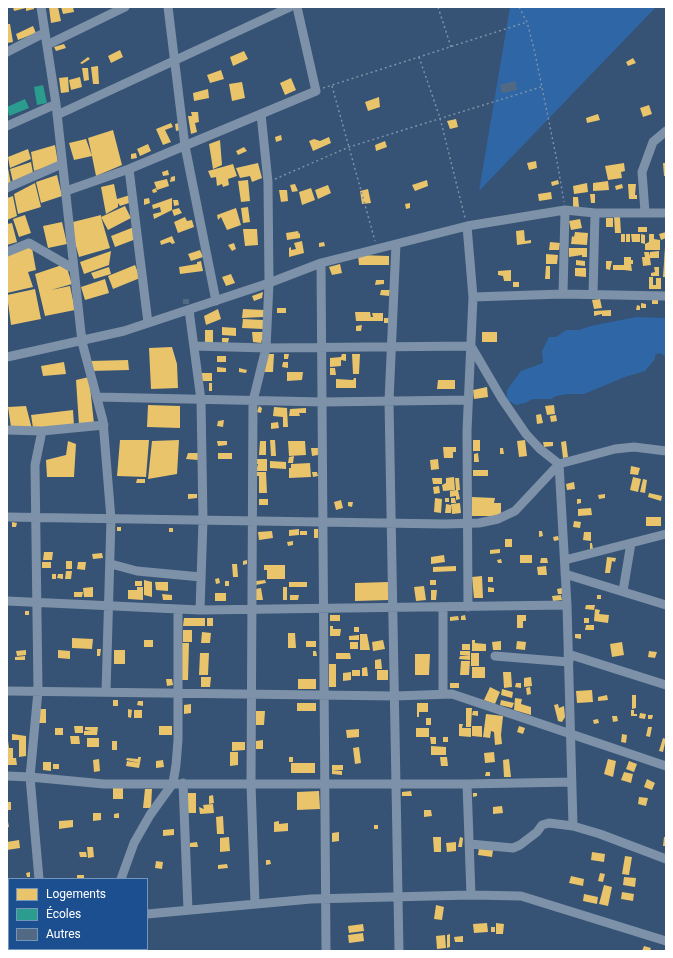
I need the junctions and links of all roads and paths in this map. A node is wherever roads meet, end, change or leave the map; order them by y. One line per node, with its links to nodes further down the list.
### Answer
1 (41, 7): 9 (street)
2 (125, 7): 10 (street)
3 (168, 7): 14 (street)
4 (290, 7): 14 (street)
5 (297, 7): 17 (street)
6 (438, 7): 11 (path)
7 (519, 7): 8 (path)
8 (527, 22): 11 (path); 15 (path)
9 (44, 33): 10 (street); 12 (street)
10 (46, 45): 16 (street)
11 (451, 47): 13 (path)
12 (7, 52)
13 (419, 57): 19 (path); 23 (path)
14 (174, 60): 18 (street); 22 (street)
15 (541, 87): 19 (path); 29 (path)
16 (56, 104): 18 (street); 20 (street)
17 (261, 114): 22 (street); 26 (street)
18 (57, 115): 24 (street)
19 (440, 118): 23 (path); 33 (path)
20 (7, 126)
21 (666, 131): 30 (street)
22 (185, 146): 25 (street); 44 (street)
23 (349, 147): 26 (path); 35 (path)
24 (62, 164): 27 (street); 28 (street)
25 (129, 169): 28 (street); 46 (street)
26 (268, 182): 39 (street)
27 (7, 188)
28 (66, 191): 38 (street)
29 (565, 210): 31 (street); 33 (street); 40 (street)
30 (645, 212): 31 (street); 32 (street)
31 (595, 213): 41 (street)
32 (666, 213)
33 (467, 226): 34 (street); 43 (street)
34 (396, 244): 35 (street); 49 (street)
35 (378, 248): 37 (street)
36 (7, 252): 38 (street)
37 (321, 263): 39 (street); 51 (street)
38 (74, 269): 47 (street)
39 (269, 283): 44 (street); 52 (street)
40 (563, 294): 41 (street); 43 (street)
41 (593, 295): 42 (street)
42 (666, 296)
43 (473, 297): 50 (street)
44 (216, 301): 45 (street)
45 (189, 310): 46 (street); 48 (street)
46 (148, 323): 47 (street)
47 (82, 342): 53 (street); 54 (street)
48 (194, 346): 52 (street); 55 (street)
49 (392, 346): 50 (street); 51 (street); 57 (street)
50 (471, 346): 56 (street); 64 (street)
51 (323, 347): 52 (street); 59 (street)
52 (266, 348): 58 (street)
53 (7, 357)
54 (97, 396): 55 (street); 60 (street)
55 (201, 400): 58 (street); 68 (street)
56 (468, 400): 57 (street); 72 (street)
57 (389, 401): 59 (street); 71 (street)
58 (253, 402): 59 (street); 69 (street)
59 (323, 402): 70 (street)
60 (104, 425): 62 (street); 67 (street)
61 (7, 430): 62 (street)
62 (42, 431): 66 (street)
63 (666, 451): 64 (street)
64 (559, 464): 72 (street); 75 (street)
65 (7, 517): 66 (street)
66 (36, 517): 67 (street); 81 (street)
67 (111, 519): 68 (street); 76 (street)
68 (203, 520): 69 (street); 78 (street)
69 (252, 520): 70 (street); 91 (street)
70 (324, 521): 71 (street); 89 (street)
71 (390, 522): 72 (street); 87 (street)
72 (466, 523): 86 (street)
73 (666, 534): 74 (street)
74 (631, 543): 75 (street); 79 (street)
75 (565, 560): 77 (street)
76 (110, 564): 78 (street); 84 (street)
77 (565, 574): 79 (street); 82 (street)
78 (201, 577): 90 (street)
79 (623, 591): 83 (street)
80 (7, 601): 81 (street)
81 (36, 602): 84 (street); 95 (street)
82 (567, 605): 86 (street); 93 (street)
83 (666, 605)
84 (109, 606): 88 (street); 97 (street)
85 (443, 607): 86 (street); 87 (street); 100 (street)
86 (468, 607)
87 (392, 608): 89 (street); 102 (street)
88 (178, 609): 90 (street); 98 (street)
89 (324, 609): 91 (street); 101 (street)
90 (200, 610): 91 (street)
91 (251, 610): 99 (street)
92 (495, 656): 93 (street)
93 (569, 658): 94 (street); 103 (street)
94 (666, 685)
95 (38, 691): 96 (street); 97 (street); 106 (street)
96 (7, 692)
97 (106, 692): 98 (street)
98 (178, 693): 99 (street); 108 (street)
99 (251, 694): 101 (street); 111 (street)
100 (443, 694): 102 (street); 103 (street)
101 (324, 695): 102 (street); 112 (street)
102 (395, 696): 110 (street)
103 (572, 734): 104 (street); 107 (street)
104 (666, 766)
105 (7, 776): 106 (street)
106 (30, 777): 108 (street); 117 (street)
107 (572, 782): 113 (street); 114 (street)
108 (172, 783): 109 (street); 118 (street)
109 (183, 783): 111 (street); 123 (street)
110 (395, 783): 112 (street); 113 (street); 120 (street)
111 (251, 784): 112 (street); 122 (street)
112 (325, 784): 121 (street)
113 (467, 784): 115 (street)
114 (573, 826): 115 (street); 116 (street)
115 (470, 844): 119 (street)
116 (666, 859)
117 (39, 878)
118 (121, 878)
119 (471, 895): 120 (street); 125 (street)
120 (399, 898): 121 (street); 127 (street)
121 (325, 899): 122 (street); 126 (street)
122 (255, 904): 123 (street)
123 (188, 910): 124 (street)
124 (148, 914)
125 (666, 942)
126 (326, 951)
127 (400, 951)

